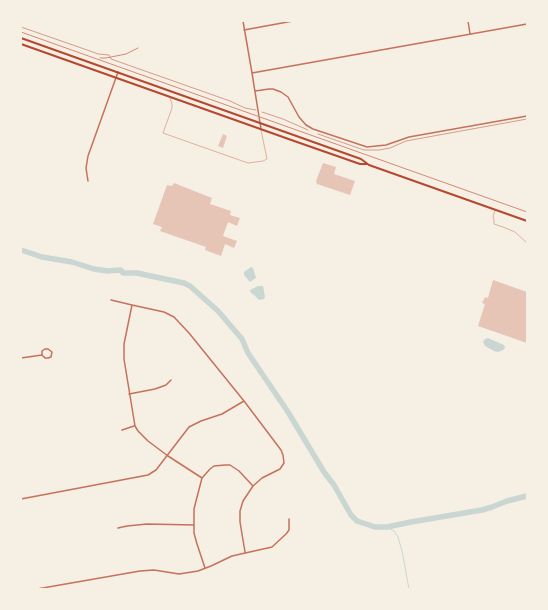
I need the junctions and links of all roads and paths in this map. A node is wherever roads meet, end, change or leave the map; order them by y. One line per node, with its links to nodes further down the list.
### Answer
1 (243, 21): 6 (street)
2 (293, 21): 6 (street)
3 (468, 21): 7 (street)
4 (527, 24): 7 (street)
5 (21, 27): 15 (path)
6 (244, 30): 11 (street)
7 (470, 34): 11 (street)
8 (21, 38): 10 (main road)
9 (21, 44): 12 (main road)
10 (118, 72): 12 (street); 18 (main road)
11 (252, 73): 13 (street)
12 (116, 78): 14 (main road); 23 (street)
13 (255, 91): 15 (street); 16 (street)
14 (169, 97): 19 (main road); 19 (lane)
15 (258, 111): 18 (street); 20 (path)
16 (527, 116)
17 (527, 119): 21 (path)
18 (260, 123): 19 (street); 22 (main road)
19 (261, 129): 22 (main road)
20 (311, 131)
21 (316, 133)
22 (369, 164): 24 (main road)
23 (88, 181)
24 (496, 210): 25 (main road); 26 (lane)
25 (527, 221)
26 (527, 243)
27 (111, 300): 28 (street)
28 (132, 306): 32 (street); 33 (street)
29 (42, 355): 29 (street); 30 (street)
30 (21, 358)
31 (171, 380): 32 (street)
32 (129, 394): 34 (street)
33 (244, 401): 36 (street); 38 (street)
34 (135, 426): 35 (street); 36 (street)
35 (122, 430)
36 (168, 456): 37 (street); 39 (street)
37 (202, 478): 38 (street); 41 (street)
38 (253, 486): 43 (street)
39 (21, 499)
40 (289, 519): 43 (street)
41 (194, 525): 42 (street); 44 (street)
42 (118, 528)
43 (245, 552): 44 (street)
44 (205, 568): 45 (street)
45 (37, 589)

